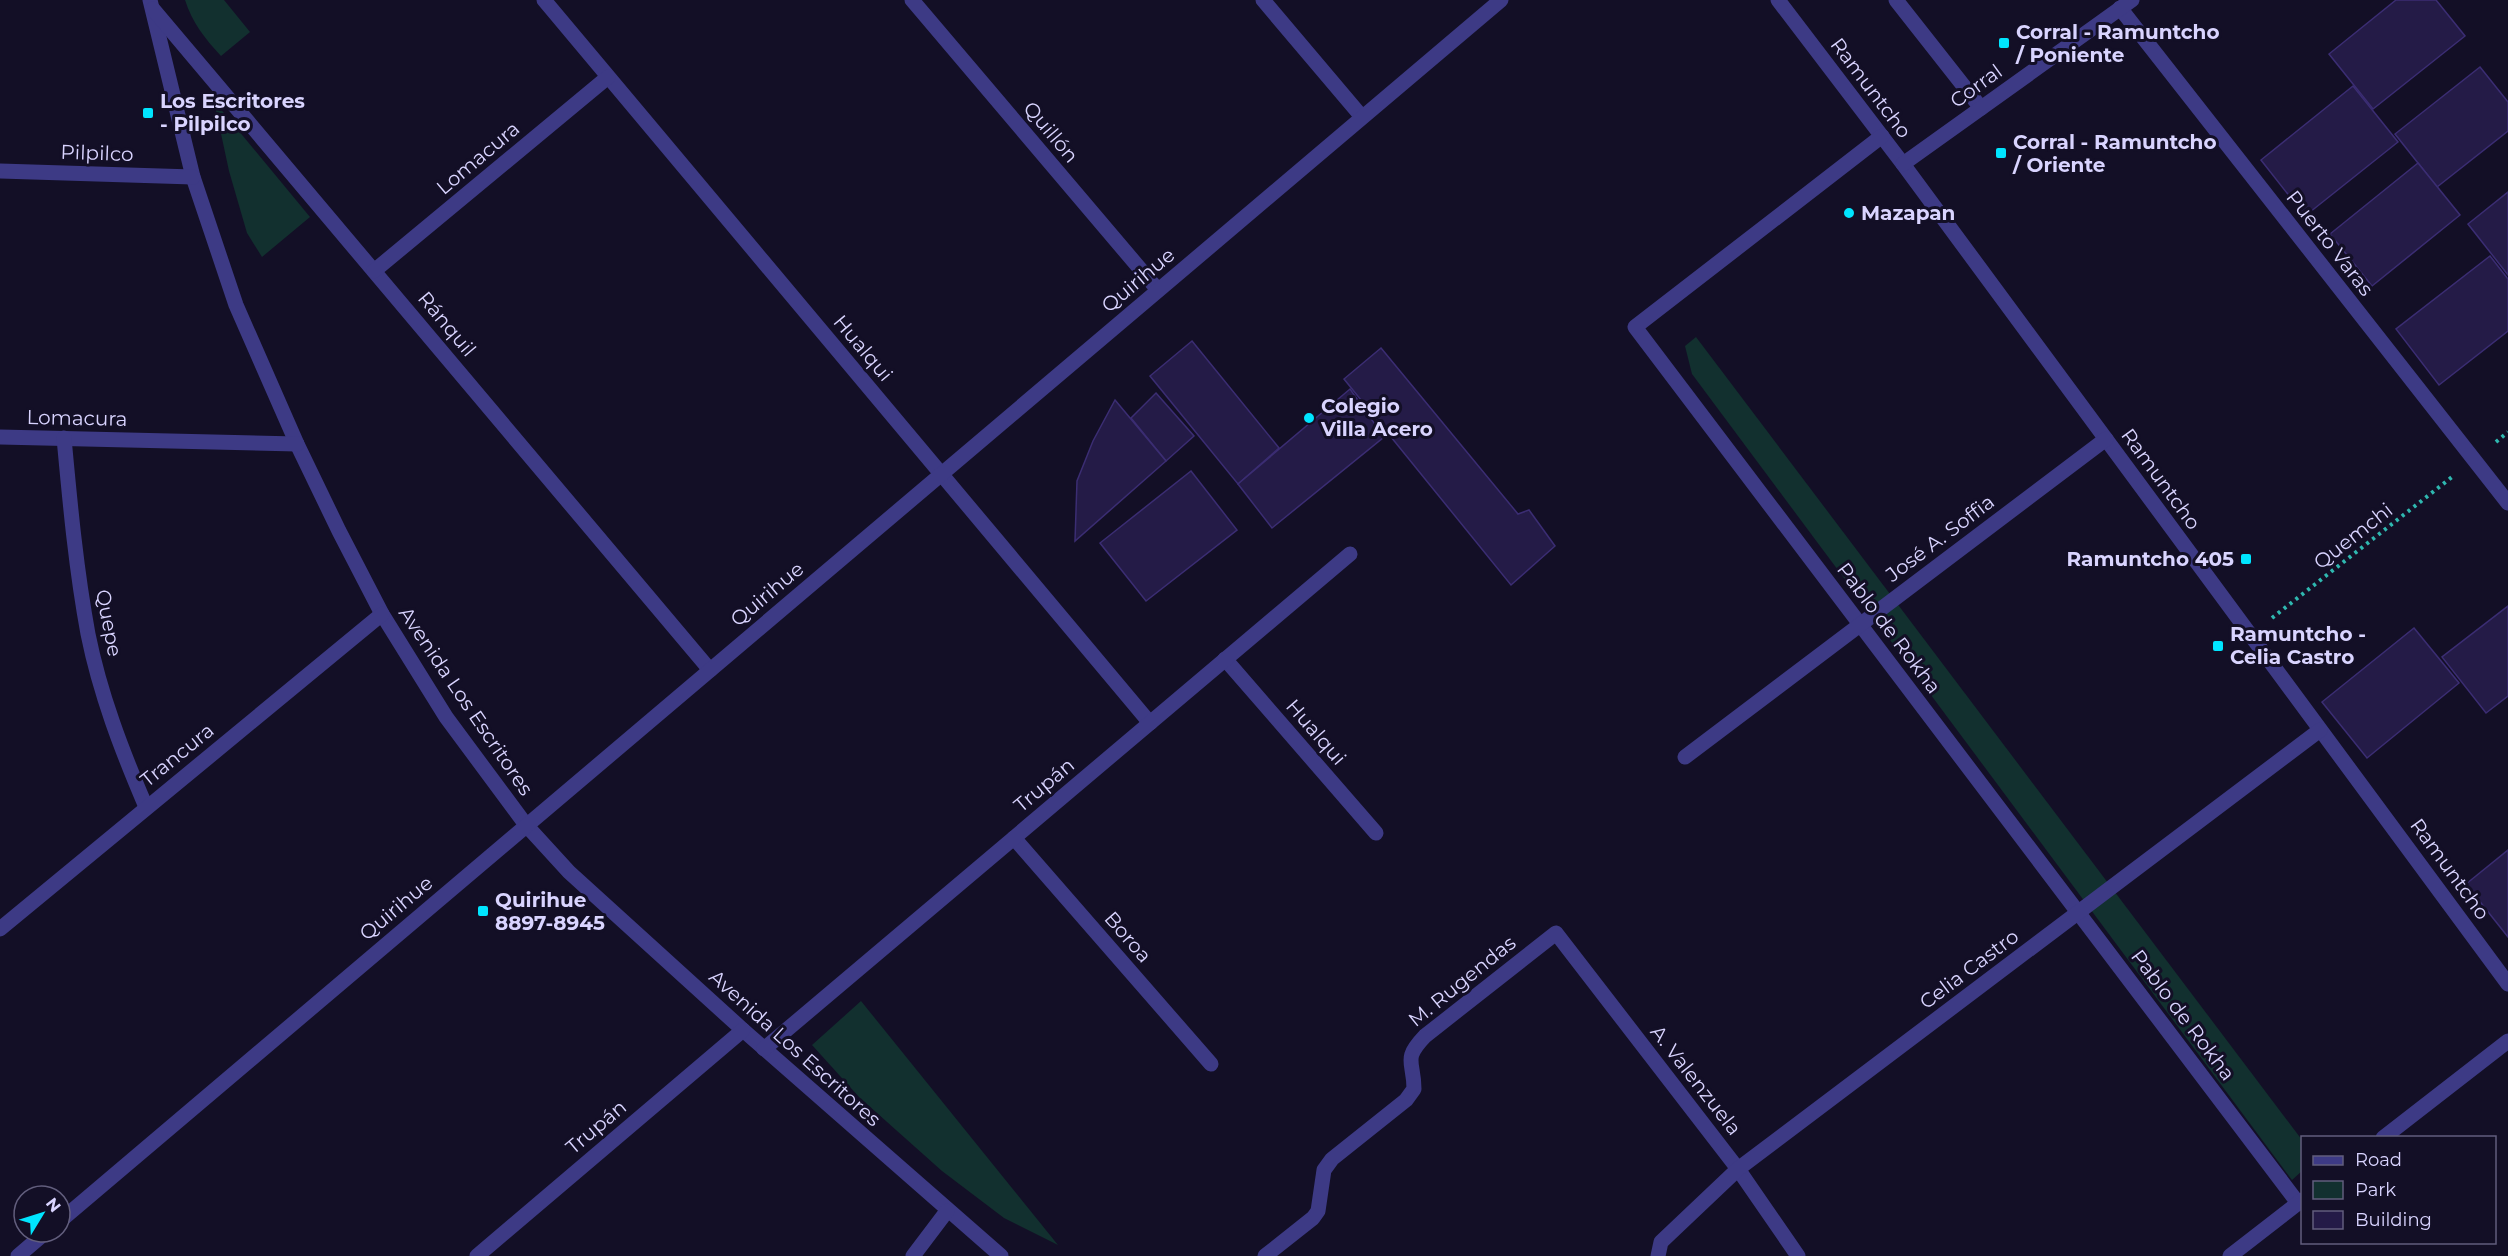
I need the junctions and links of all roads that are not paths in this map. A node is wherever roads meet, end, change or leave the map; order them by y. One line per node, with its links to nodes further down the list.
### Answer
1 (544, 0): 9 (street, Hualqui)
2 (912, 0): 17 (street, Quillón)
3 (1263, 0): 11 (street)
4 (1501, 0): 11 (street, Quirihue)
5 (1778, 0): 12 (street, Ramuntcho)
6 (1896, 0): 10 (street)
7 (151, 3): 15 (street, Avenida Los Escritores); 16 (street, Ránquil)
8 (2126, 4): 10 (street, Corral); 23 (street, Puerto Varas)
9 (608, 77): 16 (street, Lomacura); 22 (street, Hualqui)
10 (1981, 108): 13 (street, Corral)
11 (1362, 117): 17 (street, Quirihue)
12 (1882, 136): 13 (street, Ramuntcho); 26 (street, Pablo de Rokha)
13 (1903, 164): 20 (street, Ramuntcho)
14 (0, 171): 15 (street, Pilpilco)
15 (193, 177): 21 (street, Avenida Los Escritores)
16 (374, 271): 28 (street, Ránquil)
17 (1158, 290): 22 (street, Quirihue)
18 (0, 437): 19 (street, Lomacura)
19 (64, 438): 21 (street, Lomacura); 32 (street, Quepe)
20 (2106, 439): 26 (street, José A. Soffia); 30 (street, Ramuntcho)
21 (297, 444): 25 (street, Avenida Los Escritores)
22 (941, 474): 28 (street, Quirihue); 29 (street, Hualqui)
23 (2508, 503)
24 (1350, 554): 27 (street, Trupán)
25 (382, 614): 32 (street, Trancura); 33 (street, Avenida Los Escritores)
26 (1860, 624): 31 (street, José A. Soffia); 36 (street, Pablo de Rokha)
27 (1225, 659): 29 (street, Trupán); 34 (street, Hualqui)
28 (710, 670): 33 (street, Quirihue)
29 (1150, 723): 35 (street, Trupán)
30 (2320, 730): 36 (street, Celia Castro); 39 (street, Ramuntcho)
31 (1685, 757)
32 (146, 807): 37 (street, Trancura)
33 (526, 825): 40 (street, Avenida Los Escritores); 47 (street, Quirihue)
34 (1376, 833)
35 (1014, 838): 42 (street, Trupán); 43 (street, Boroa)
36 (2079, 912): 45 (street, Celia Castro); 46 (street, Pablo de Rokha)
37 (0, 929)
38 (1556, 933): 45 (street, A. Valenzuela); 54 (street, M. Rugendas)
39 (2508, 984)
40 (743, 1030): 42 (street, Avenida Los Escritores); 51 (street, Trupán)
41 (2508, 1041): 44 (street)
42 (764, 1049): 48 (street, Avenida Los Escritores)
43 (1210, 1064)
44 (2384, 1136)
45 (1738, 1169): 55 (street, Celia Castro); 56 (street, A. Valenzuela)
46 (2300, 1201): 57 (street)
47 (72, 1211)
48 (947, 1211): 52 (street); 53 (street, Avenida Los Escritores)
49 (32, 1244): 50 (street)
50 (18, 1256)
51 (477, 1256)
52 (913, 1256)
53 (1001, 1256)
54 (1265, 1256)
55 (1658, 1256)
56 (1798, 1256)
57 (2230, 1256)

